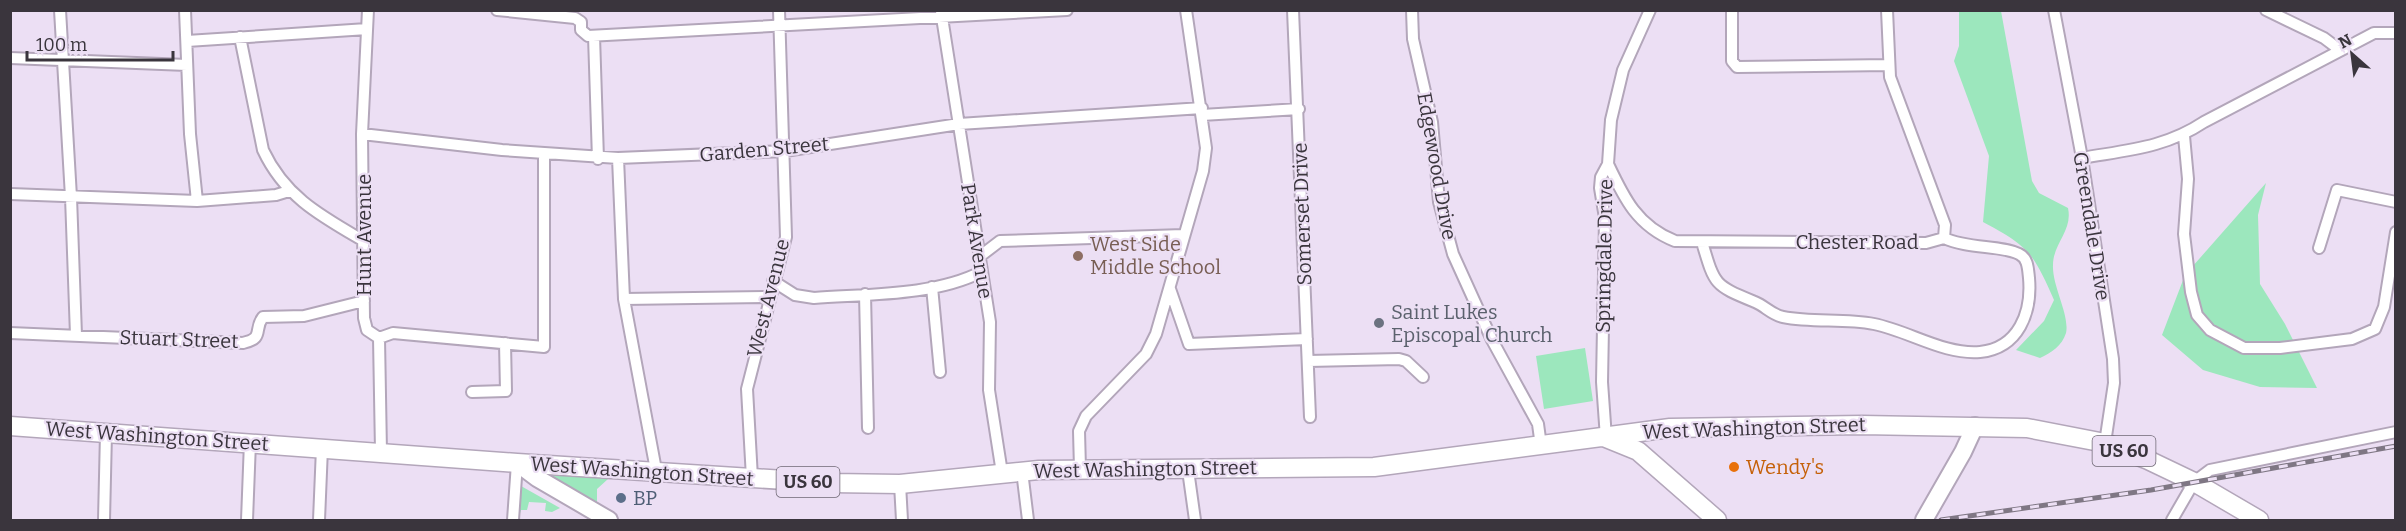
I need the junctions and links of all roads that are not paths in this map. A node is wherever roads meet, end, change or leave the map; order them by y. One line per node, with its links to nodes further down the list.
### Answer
1 (60, 10): 26 (street)
2 (185, 10): 23 (street)
3 (368, 10): 19 (street, Hunt Avenue)
4 (497, 10): 17 (street)
5 (581, 10): 17 (street)
6 (779, 10): 18 (street, West Avenue)
7 (1067, 10): 16 (street)
8 (1186, 10): 30 (street)
9 (1293, 10): 29 (street, Somerset Drive)
10 (1412, 10): 79 (street, Edgewood Drive)
11 (1650, 10): 39 (street, Springdale Drive)
12 (1732, 10): 28 (street)
13 (1887, 10): 28 (street, Chester Road)
14 (2054, 10): 37 (street, Greendale Drive)
15 (2268, 11): 24 (street)
16 (941, 14): 18 (street); 31 (street, Park Avenue)
17 (582, 22): 21 (street)
18 (780, 25): 21 (street); 34 (street, West Avenue)
19 (367, 29): 22 (street); 32 (street, Hunt Avenue)
20 (2396, 33): 24 (street)
21 (594, 36): 38 (street)
22 (240, 37): 23 (street); 40 (street)
23 (187, 41): 27 (street)
24 (2340, 50): 33 (street)
25 (10, 58): 26 (street)
26 (63, 60): 27 (street); 42 (street)
27 (187, 64): 43 (street)
28 (1888, 65): 47 (street, Chester Road)
29 (1299, 109): 30 (street, Garden Street); 63 (street, Somerset Drive)
30 (1202, 112): 31 (street, Garden Street); 46 (street)
31 (959, 124): 34 (street, Garden Street); 51 (street, Park Avenue)
32 (362, 134): 35 (street, Garden Street); 48 (street, Hunt Avenue)
33 (2184, 136): 37 (street); 45 (street)
34 (785, 151): 36 (street, Garden Street); 53 (street, West Avenue)
35 (544, 153): 38 (street, Garden Street); 64 (street)
36 (618, 158): 38 (street, Garden Street); 58 (street)
37 (2082, 158): 78 (street, Greendale Drive)
38 (598, 159)
39 (1608, 164): 49 (street, Chester Road); 76 (street, Springdale Drive)
40 (289, 191): 43 (street); 48 (street)
41 (10, 194): 42 (street)
42 (72, 197): 43 (street); 61 (street)
43 (197, 201)
44 (2396, 202): 50 (street)
45 (2396, 232)
46 (1183, 235): 51 (street); 55 (street)
47 (1944, 238): 49 (street, Chester Road); 49 (street)
48 (364, 241): 59 (street, Hunt Avenue)
49 (1702, 242)
50 (2319, 248)
51 (979, 257): 52 (street, Park Avenue)
52 (981, 272): 54 (street); 88 (street, Park Avenue)
53 (773, 281): 56 (street); 57 (street, West Avenue)
54 (932, 287): 56 (street); 66 (street)
55 (1170, 289): 63 (street); 83 (street)
56 (865, 294): 72 (street)
57 (769, 297): 58 (street); 89 (street, West Avenue)
58 (624, 299): 84 (street)
59 (364, 301): 61 (street, Stuart Street); 62 (street, Hunt Avenue)
60 (10, 333): 61 (street, Stuart Street)
61 (76, 335)
62 (379, 338): 64 (street); 81 (street)
63 (1306, 339): 65 (street, Somerset Drive)
64 (505, 343): 68 (street)
65 (1308, 361): 67 (street); 69 (street, Somerset Drive)
66 (940, 372)
67 (1423, 377)
68 (472, 392)
69 (1310, 417)
70 (10, 426): 75 (main road, West Washington Street / US 60)
71 (1975, 426): 73 (main road, West Washington Street / US 60); 78 (main road, West Washington Street / US 60); 101 (main road)
72 (868, 428)
73 (1711, 428): 76 (main road, West Washington Street / US 60); 87 (main road)
74 (2396, 432): 90 (street)
75 (106, 433): 77 (main road, West Washington Street / US 60); 92 (street)
76 (1606, 438): 79 (main road, West Washington Street / US 60); 87 (main road, US 60)
77 (250, 442): 80 (main road, West Washington Street / US 60); 93 (street)
78 (2104, 443): 90 (main road, West Washington Street / US 60)
79 (1541, 446): 85 (main road, West Washington Street / US 60)
80 (322, 448): 81 (main road, West Washington Street / US 60); 94 (street)
81 (381, 452): 82 (main road, West Washington Street / US 60)
82 (517, 463): 84 (main road, West Washington Street / US 60); 95 (street); 96 (main road)
83 (1080, 469): 85 (main road, West Washington Street / US 60); 86 (main road, West Washington Street / US 60)
84 (656, 470): 89 (main road, West Washington Street / US 60)
85 (1188, 470): 99 (street)
86 (1022, 471): 88 (main road, West Washington Street / US 60); 98 (street)
87 (1662, 471): 100 (main road, US 60)
88 (1002, 473): 91 (main road, West Washington Street / US 60)
89 (752, 478): 91 (main road, West Washington Street / US 60)
90 (2194, 482): 102 (street); 103 (main road, West Washington Street / US 60)
91 (900, 484): 97 (street)
92 (104, 520)
93 (247, 520)
94 (319, 520)
95 (513, 520)
96 (609, 520)
97 (902, 520)
98 (1028, 520)
99 (1196, 520)
100 (1718, 520)
101 (1924, 520)
102 (2172, 520)
103 (2259, 520)

